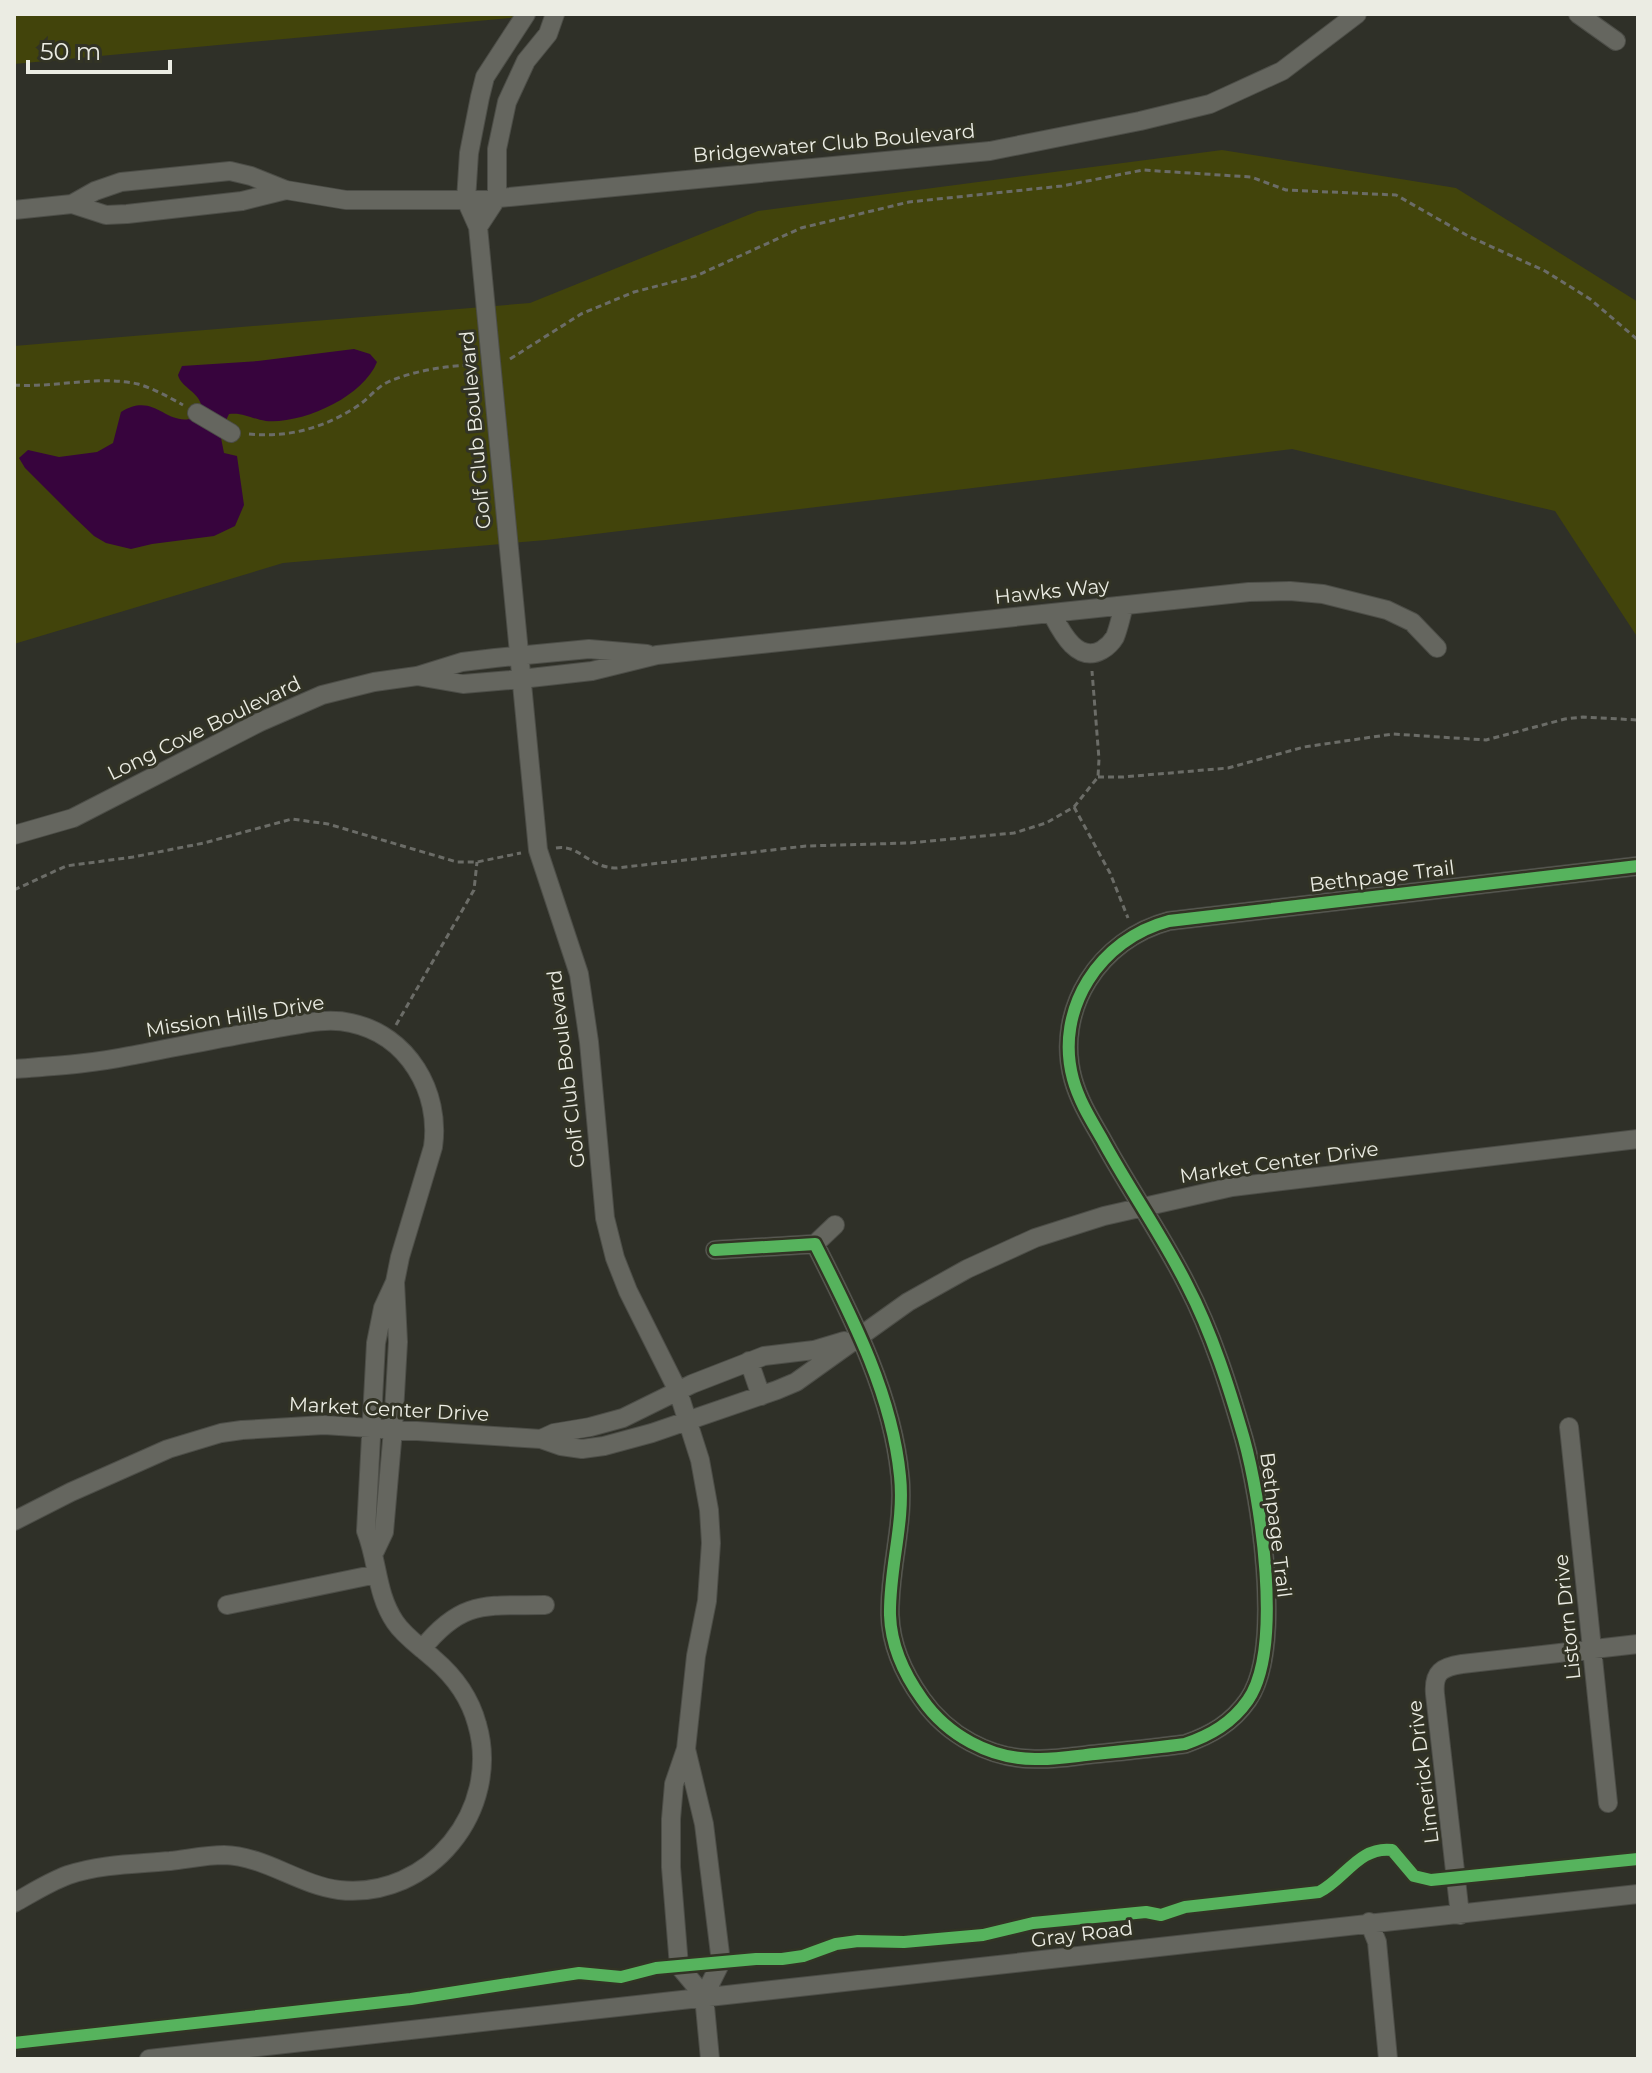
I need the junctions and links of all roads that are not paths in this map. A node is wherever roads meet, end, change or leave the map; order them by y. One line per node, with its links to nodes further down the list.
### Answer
1 (526, 14): 6 (street, Golf Club Boulevard)
2 (555, 14): 7 (street)
3 (1357, 14): 9 (street, Bridgewater Club Boulevard)
4 (1578, 14): 5 (street)
5 (1616, 41)
6 (506, 45): 7 (street); 10 (street, Golf Club Boulevard)
7 (526, 61): 9 (street)
8 (286, 190): 10 (street, Bridgewater Club Boulevard); 11 (street, Bridgewater Club Boulevard); 11 (street, Bridgewater Club Boulevard)
9 (497, 198): 10 (street, Bridgewater Club Boulevard); 13 (street)
10 (466, 200): 13 (street, Golf Club Boulevard)
11 (72, 204): 12 (street, Bridgewater Club Boulevard)
12 (14, 210)
13 (478, 227): 19 (street, Golf Club Boulevard)
14 (197, 413): 15 (street)
15 (231, 433)
16 (1124, 606): 17 (street, Hawks Way); 17 (street); 18 (street, Hawks Way)
17 (1052, 614): 20 (street, Hawks Way)
18 (1437, 648)
19 (518, 655): 20 (street, Hawks Way); 21 (street, Long Cove Boulevard); 22 (street, Golf Club Boulevard)
20 (657, 655): 22 (street, Hawks Way)
21 (417, 676): 22 (street, Long Cove Boulevard); 23 (street, Long Cove Boulevard)
22 (521, 679): 34 (street, Golf Club Boulevard)
23 (14, 835)
24 (1638, 866): 27 (street, Bethpage Trail)
25 (14, 1069): 31 (street, Mission Hills Drive)
26 (1638, 1139): 27 (street, Market Center Drive)
27 (1141, 1207): 32 (street, Market Center Drive); 32 (street, Bethpage Trail)
28 (835, 1225): 29 (street)
29 (815, 1244): 30 (street); 32 (street, Bethpage Trail)
30 (715, 1250)
31 (395, 1282): 38 (street, Mission Hills Drive); 39 (street, Mission Hills Drive)
32 (860, 1336): 33 (street, Market Center Drive); 35 (street, Market Center Drive)
33 (749, 1361): 34 (street, Market Center Drive); 35 (street)
34 (678, 1391): 36 (street, Golf Club Boulevard); 40 (street, Market Center Drive)
35 (761, 1396): 36 (street, Market Center Drive)
36 (689, 1420): 40 (street, Market Center Drive); 49 (street, Golf Club Boulevard)
37 (1569, 1427): 48 (street, Listorn Drive)
38 (371, 1428): 39 (street, Market Center Drive); 41 (street, Market Center Drive); 42 (street, Mission Hills Drive)
39 (393, 1430): 40 (street, Market Center Drive); 42 (street, Mission Hills Drive)
40 (541, 1439)
41 (14, 1521)
42 (375, 1551): 43 (street)
43 (377, 1574): 44 (street); 47 (street)
44 (227, 1605)
45 (545, 1605): 47 (street)
46 (1638, 1644): 48 (street)
47 (422, 1649): 52 (street)
48 (1592, 1649): 50 (street, Listorn Drive); 53 (street, Limerick Drive)
49 (686, 1749): 55 (street, Golf Club Boulevard); 55 (street, Golf Club Boulevard)
50 (1608, 1803)
51 (1638, 1894): 53 (street, Gray Road)
52 (14, 1903)
53 (1460, 1915): 54 (street, Gray Road)
54 (1369, 1922): 55 (street, Gray Road); 58 (street)
55 (704, 1996): 56 (street, Gray Road); 57 (street)
56 (149, 2059)
57 (710, 2059)
58 (1388, 2059)

